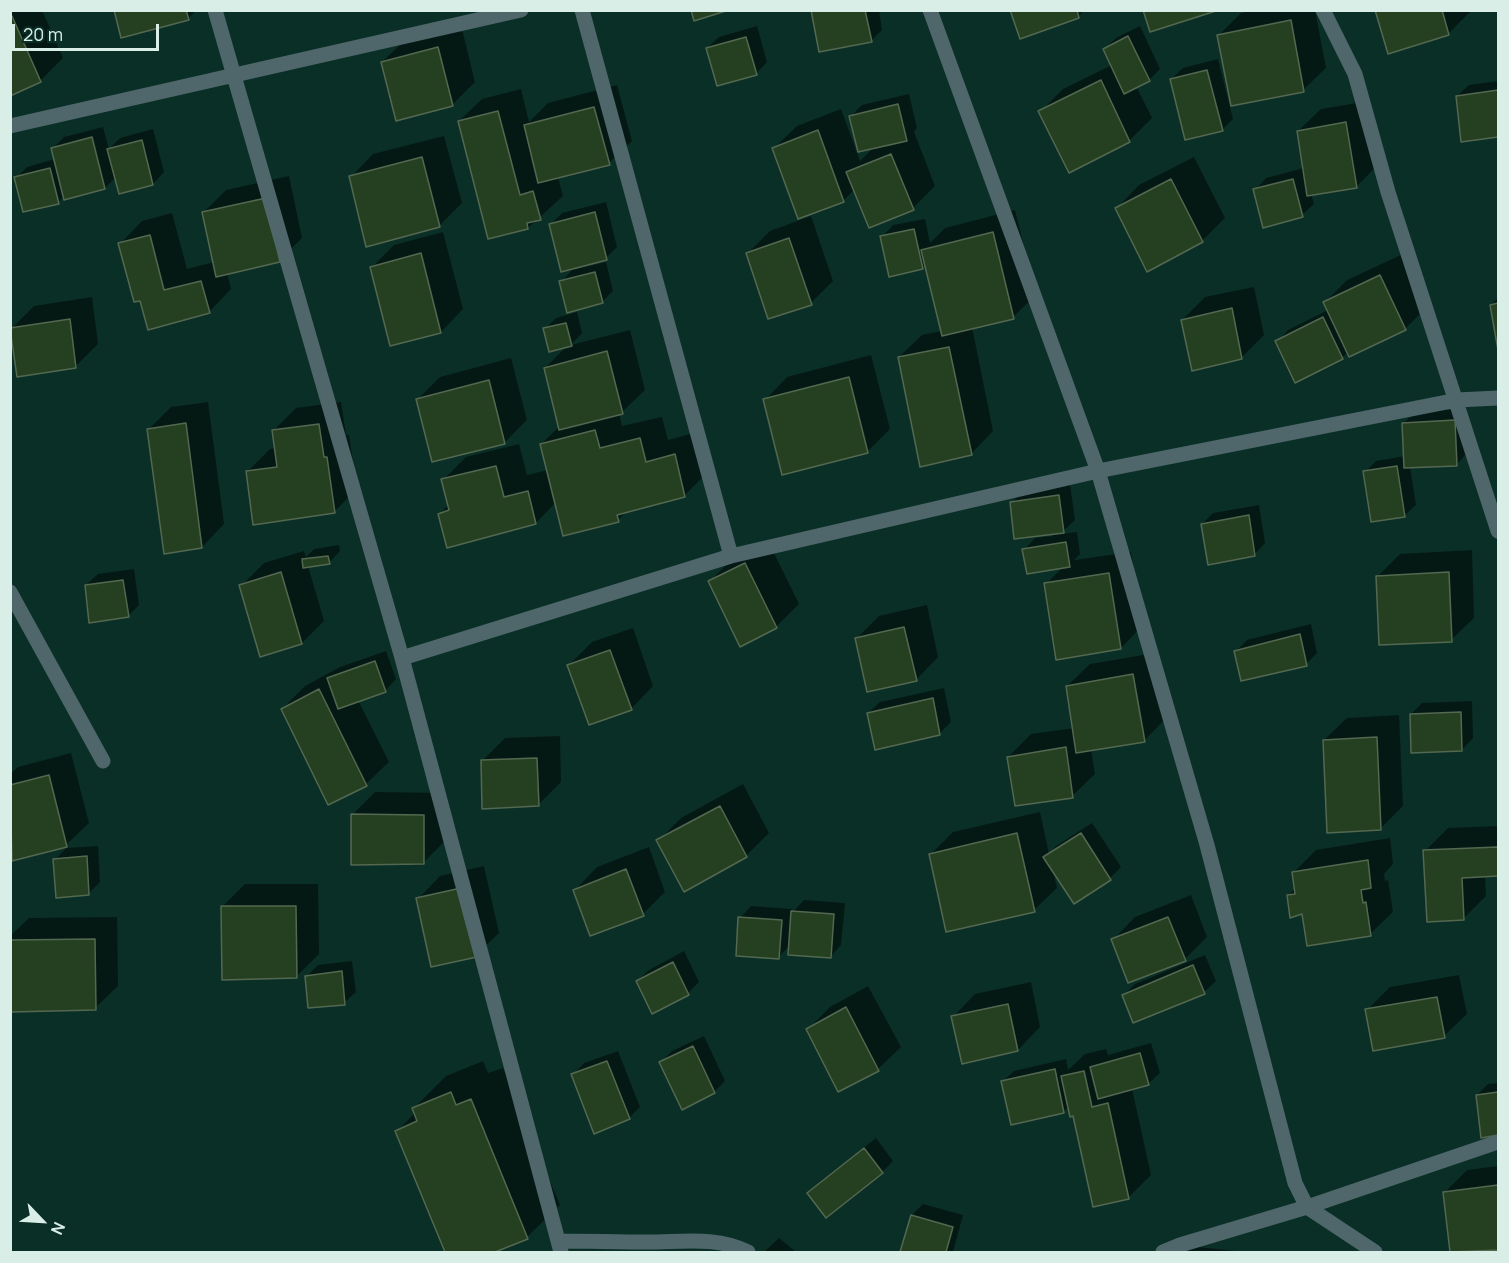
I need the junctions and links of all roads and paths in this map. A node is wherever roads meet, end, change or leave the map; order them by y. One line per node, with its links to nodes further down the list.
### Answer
1 (215, 10): 6 (street)
2 (521, 10): 6 (street)
3 (582, 10): 12 (street)
4 (930, 10): 10 (street)
5 (1323, 10): 9 (street)
6 (234, 76): 7 (street); 14 (street)
7 (10, 126)
8 (1498, 398): 9 (street)
9 (1457, 400): 10 (street); 11 (street)
10 (1098, 471): 12 (street); 17 (street)
11 (1498, 531)
12 (731, 556): 14 (street)
13 (10, 592): 15 (street)
14 (402, 658): 18 (street)
15 (103, 761)
16 (1498, 1142): 17 (street)
17 (1307, 1207): 20 (street); 21 (street)
18 (560, 1247): 19 (street)
19 (748, 1252)
20 (1163, 1252)
21 (1375, 1252)

